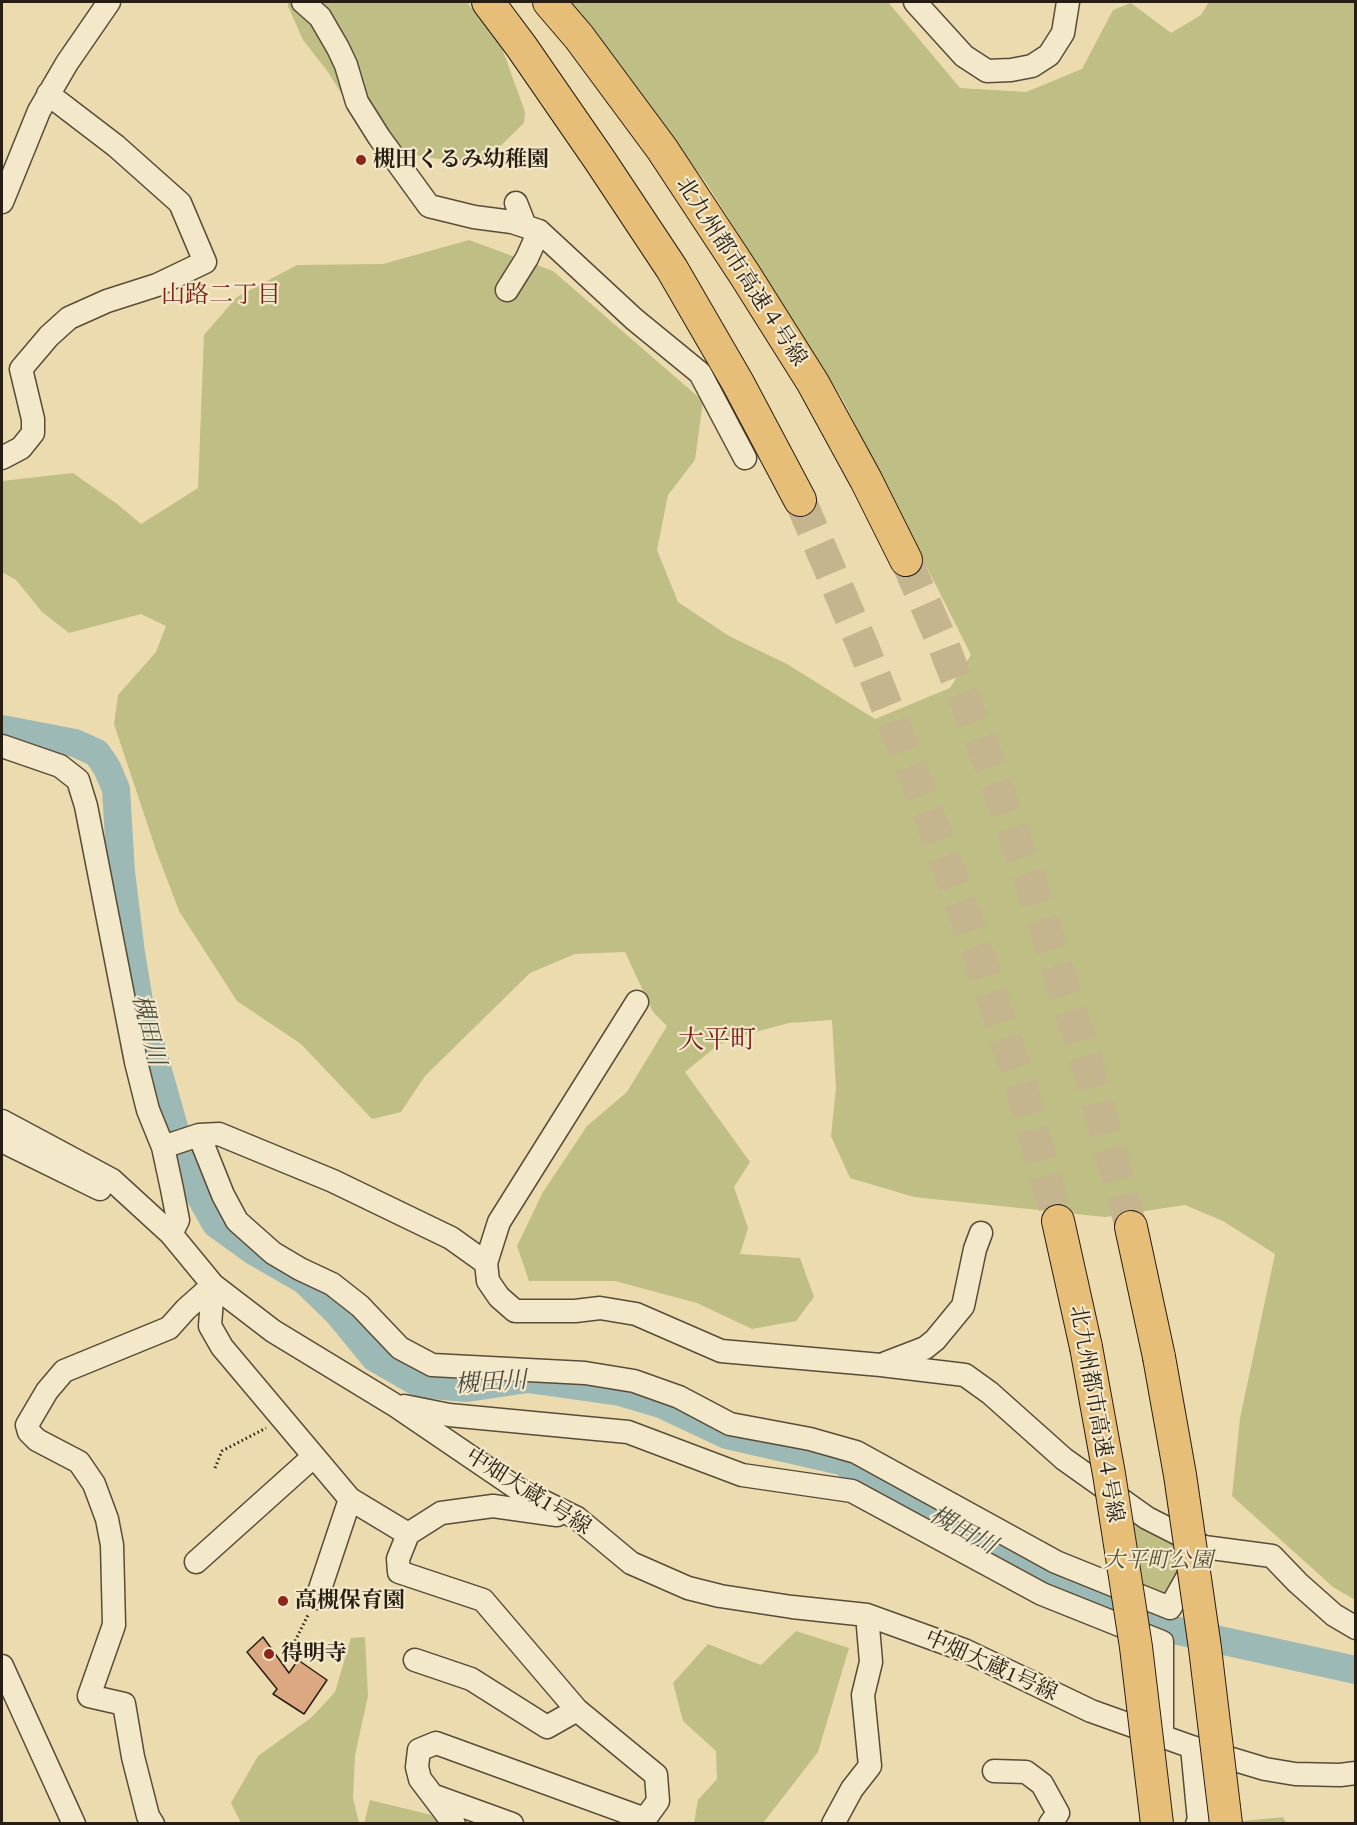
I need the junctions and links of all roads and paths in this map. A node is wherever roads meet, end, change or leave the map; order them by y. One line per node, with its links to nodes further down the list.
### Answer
1 (109, 2): 7 (street)
2 (303, 2): 10 (street)
3 (488, 2): 14 (highway)
4 (549, 2): 15 (highway, 北九州都市高速４号線)
5 (915, 2): 6 (street)
6 (1068, 2)
7 (48, 94): 8 (street); 12 (street)
8 (2, 202)
9 (516, 203): 10 (street)
10 (532, 229): 11 (street); 13 (street)
11 (507, 290)
12 (2, 458)
13 (745, 458)
14 (800, 500)
15 (906, 560)
16 (2, 746): 21 (street)
17 (637, 1002): 27 (street)
18 (2, 1121): 22 (street, 中畑大蔵1号線)
19 (196, 1136): 21 (street); 27 (street); 40 (street)
20 (2, 1142): 22 (street)
21 (163, 1147): 26 (street)
22 (152, 1218): 26 (street, 中畑大蔵1号線)
23 (1058, 1221): 59 (highway, 北九州都市高速４号線, bridge)
24 (1131, 1227): 61 (highway, bridge)
25 (981, 1233): 29 (street)
26 (171, 1234): 28 (street, 中畑大蔵1号線)
27 (486, 1263): 29 (street)
28 (213, 1285): 30 (street, 中畑大蔵1号線); 31 (street); 53 (street)
29 (881, 1365): 37 (street)
30 (393, 1404): 35 (street, 中畑大蔵1号線); 44 (street)
31 (282, 1419): 32 (street); 33 (path)
32 (314, 1457): 34 (street); 38 (street)
33 (215, 1468)
34 (350, 1499): 36 (street); 39 (street)
35 (577, 1518): 36 (street); 41 (street, 中畑大蔵1号線)
36 (408, 1534): 47 (street)
37 (1204, 1547): 40 (street); 42 (street)
38 (196, 1562)
39 (316, 1598): 43 (path)
40 (1170, 1608): 44 (street)
41 (867, 1616): 48 (street, 中畑大蔵1号線); 57 (street)
42 (1356, 1628)
43 (296, 1641)
44 (1162, 1642): 48 (street)
45 (415, 1659): 47 (street)
46 (2, 1666): 54 (street)
47 (577, 1710): 52 (street)
48 (1162, 1736): 49 (street, 中畑大蔵1号線)
49 (1192, 1747): 51 (street, 中畑大蔵1号線); 60 (street)
50 (994, 1771): 58 (street)
51 (1356, 1773)
52 (432, 1795): 55 (street); 56 (street)
53 (146, 1821)
54 (74, 1824)
55 (454, 1824)
56 (512, 1824)
57 (833, 1824)
58 (1050, 1824)
59 (1157, 1824)
60 (1197, 1824)
61 (1226, 1824)

